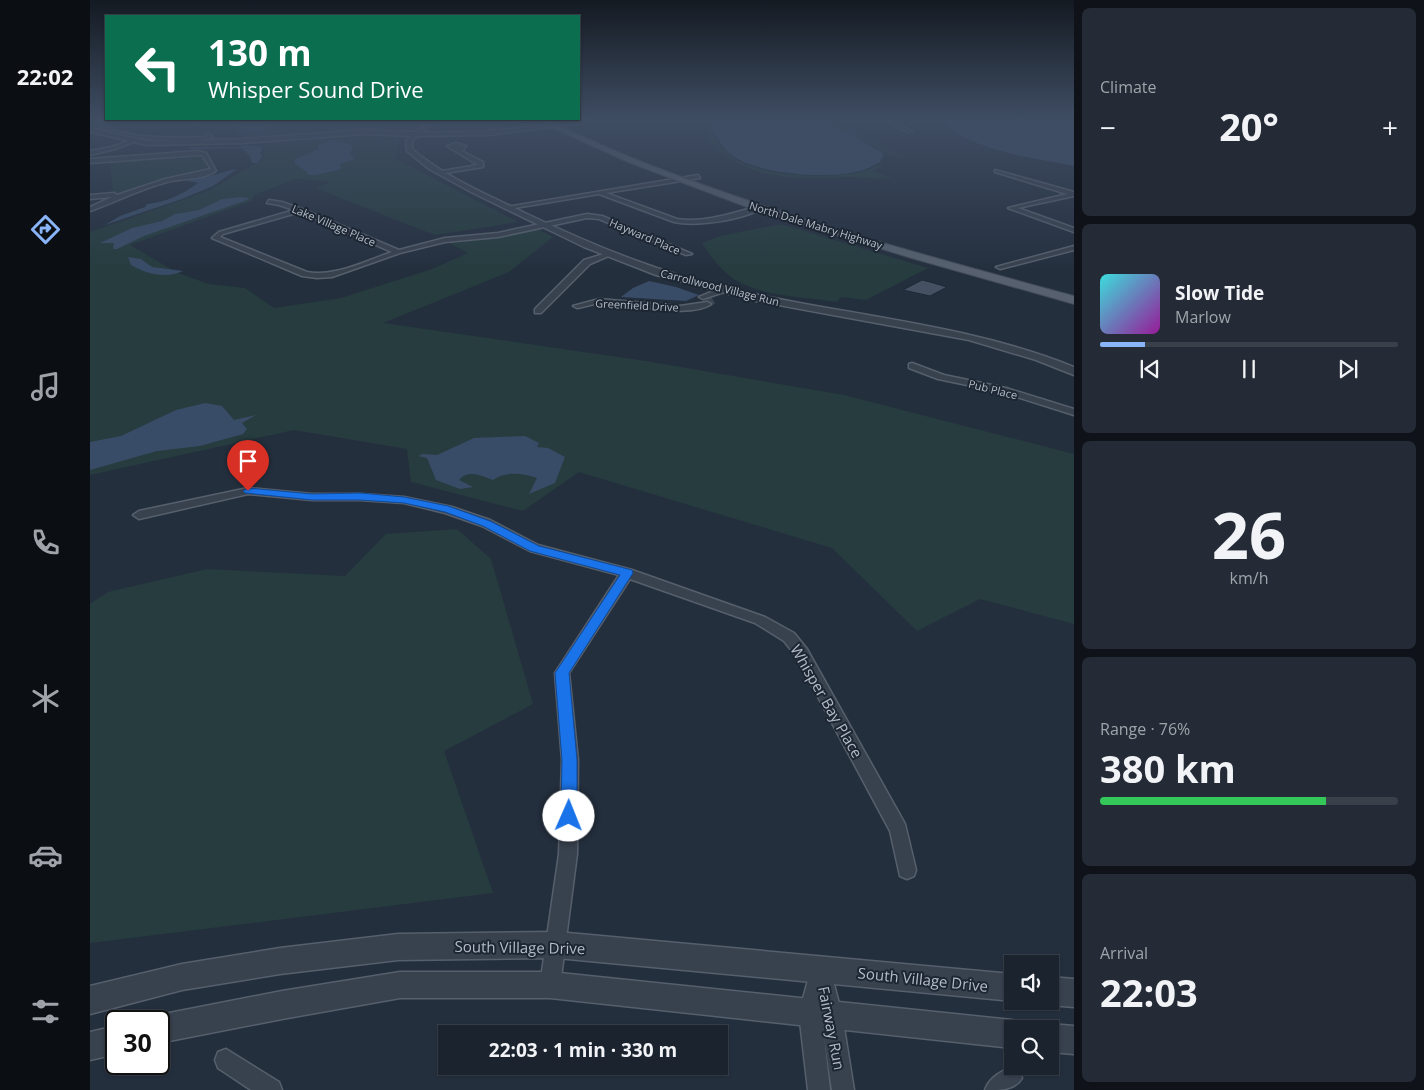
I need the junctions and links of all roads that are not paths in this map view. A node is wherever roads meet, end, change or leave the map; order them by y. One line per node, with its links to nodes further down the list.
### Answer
1 (214, 170): 11 (street)
2 (438, 170): 7 (street, Carrollwood Village Run)
3 (459, 170): 7 (street)
4 (655, 170): 9 (main road, North Dale Mabry Highway)
5 (679, 170): 8 (main road, North Dale Mabry Highway)
6 (997, 171): 19 (street)
7 (442, 173): 14 (street, Carrollwood Village Run)
8 (698, 177): 9 (street); 20 (main road, North Dale Mabry Highway)
9 (681, 180): 10 (street); 15 (main road, North Dale Mabry Highway)
10 (599, 193): 14 (street); 15 (street)
11 (124, 194): 12 (street); 16 (street)
12 (90, 197)
13 (269, 202): 17 (street, Lake Village Place)
14 (509, 208): 18 (street, Carrollwood Village Run)
15 (759, 208): 25 (main road, North Dale Mabry Highway)
16 (90, 209)
17 (300, 210): 22 (street, Lake Village Place); 22 (street, Hayward Place)
18 (543, 224): 22 (street, Hayward Place); 23 (street, Carrollwood Village Run); 24 (street, Hayward Place)
19 (1074, 230)
20 (925, 247)
21 (1074, 248): 25 (street)
22 (398, 252)
23 (609, 254): 27 (street, Carrollwood Village Run); 30 (street)
24 (688, 254)
25 (988, 270): 26 (main road, North Dale Mabry Highway); 28 (main road, North Dale Mabry Highway)
26 (1074, 288)
27 (708, 299): 29 (street, Greenfield Drive); 32 (street, Carrollwood Village Run)
28 (1074, 300)
29 (577, 306)
30 (538, 311)
31 (912, 366): 33 (street, Pub Place)
32 (1074, 371)
33 (1074, 412)
34 (139, 515): 35 (street, Whisper Bay Place)
35 (627, 573): 36 (street, Whisper Bay Place); 37 (street)
36 (908, 870)
37 (557, 945): 38 (street, South Village Drive); 39 (street); 43 (street, South Village Drive)
38 (820, 969): 40 (street, South Village Drive); 44 (street, Fairway Run)
39 (550, 984): 44 (street); 45 (street)
40 (1004, 987)
41 (1059, 992): 42 (street)
42 (1074, 993)
43 (90, 1000)
44 (820, 1014): 46 (street); 53 (street, Fairway Run); 54 (street, Fairway Run)
45 (170, 1027)
46 (1004, 1033)
47 (1059, 1039): 48 (street)
48 (1074, 1040)
49 (105, 1043): 50 (street)
50 (90, 1046)
51 (226, 1060): 52 (street)
52 (271, 1090)
53 (819, 1090)
54 (844, 1090)

